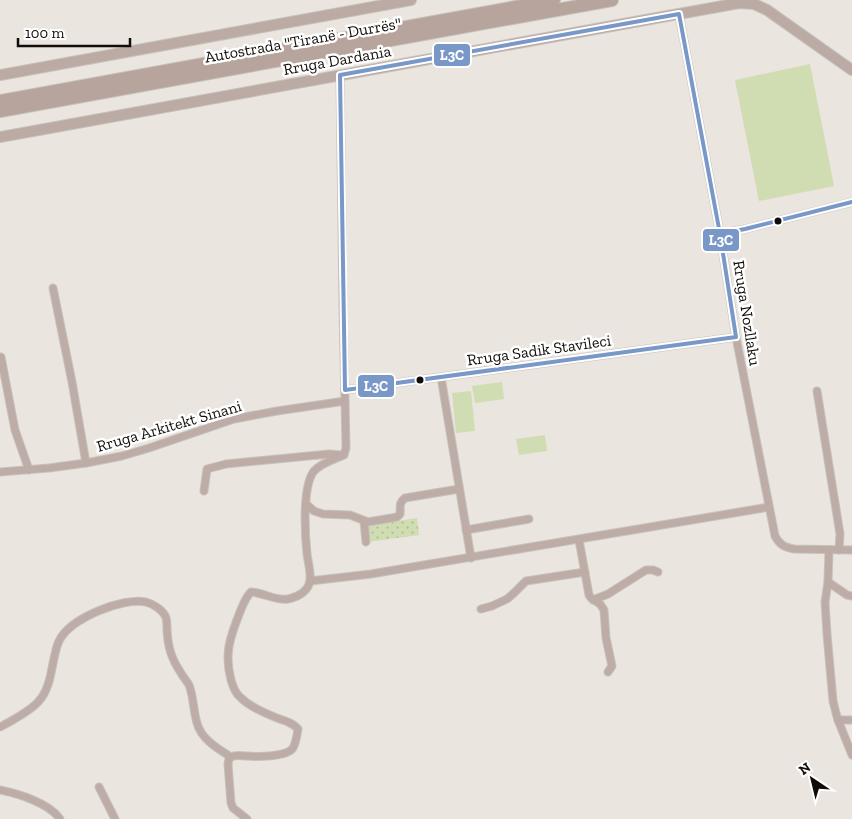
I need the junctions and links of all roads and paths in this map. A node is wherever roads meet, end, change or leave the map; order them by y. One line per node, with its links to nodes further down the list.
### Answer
1 (411, 0): 6 (main road)
2 (554, 0): 8 (highway, Autostrada "Tiranë - Durrës")
3 (612, 0): 9 (highway, Autostrada "Tiranë - Durrës")
4 (679, 14): 5 (main road, Rruga Dardania); 7 (main road, Rruga Dardania); 12 (street, Rruga Nozllaku)
5 (852, 70)
6 (0, 75)
7 (340, 75): 10 (main road, Rruga Dardania); 17 (street)
8 (0, 101)
9 (0, 111)
10 (0, 137)
11 (852, 202): 12 (street)
12 (720, 234): 14 (street, Rruga Nozllaku)
13 (53, 288): 21 (street)
14 (736, 337): 16 (street, Rruga Sadik Stavileci); 27 (street, Rruga Nozllaku)
15 (0, 357): 22 (street)
16 (441, 377): 17 (street, Rruga Sadik Stavileci); 24 (street)
17 (345, 390): 19 (street)
18 (816, 391): 34 (street)
19 (345, 401): 20 (street); 21 (street, Rruga Arkitekt Sinani)
20 (344, 455): 25 (street); 26 (street)
21 (86, 464): 22 (street, Rruga Arkitekt Sinani)
22 (29, 470): 23 (street, Rruga Arkitekt Sinani)
23 (0, 472)
24 (459, 489): 29 (street); 30 (street)
25 (204, 491)
26 (306, 504): 29 (street); 39 (street)
27 (769, 507): 31 (street); 33 (street, Rruga Nozllaku)
28 (529, 519): 30 (street)
29 (364, 521): 32 (street)
30 (466, 530): 36 (street)
31 (579, 540): 36 (street); 37 (street)
32 (366, 542)
33 (829, 550): 34 (street, Rruga Nozllaku); 40 (street)
34 (839, 550): 35 (street, Rruga Nozllaku)
35 (852, 550)
36 (471, 558): 39 (street)
37 (585, 572): 42 (street); 43 (street)
38 (658, 572): 42 (street)
39 (310, 581): 49 (street)
40 (828, 582): 41 (street); 45 (street)
41 (852, 596)
42 (593, 600): 44 (street)
43 (481, 608)
44 (608, 672)
45 (838, 720): 46 (street); 48 (street)
46 (852, 720)
47 (0, 727): 49 (street)
48 (852, 755)
49 (231, 758): 54 (street)
50 (99, 788): 53 (street)
51 (0, 790): 52 (street)
52 (60, 819)
53 (115, 819)
54 (247, 819)

